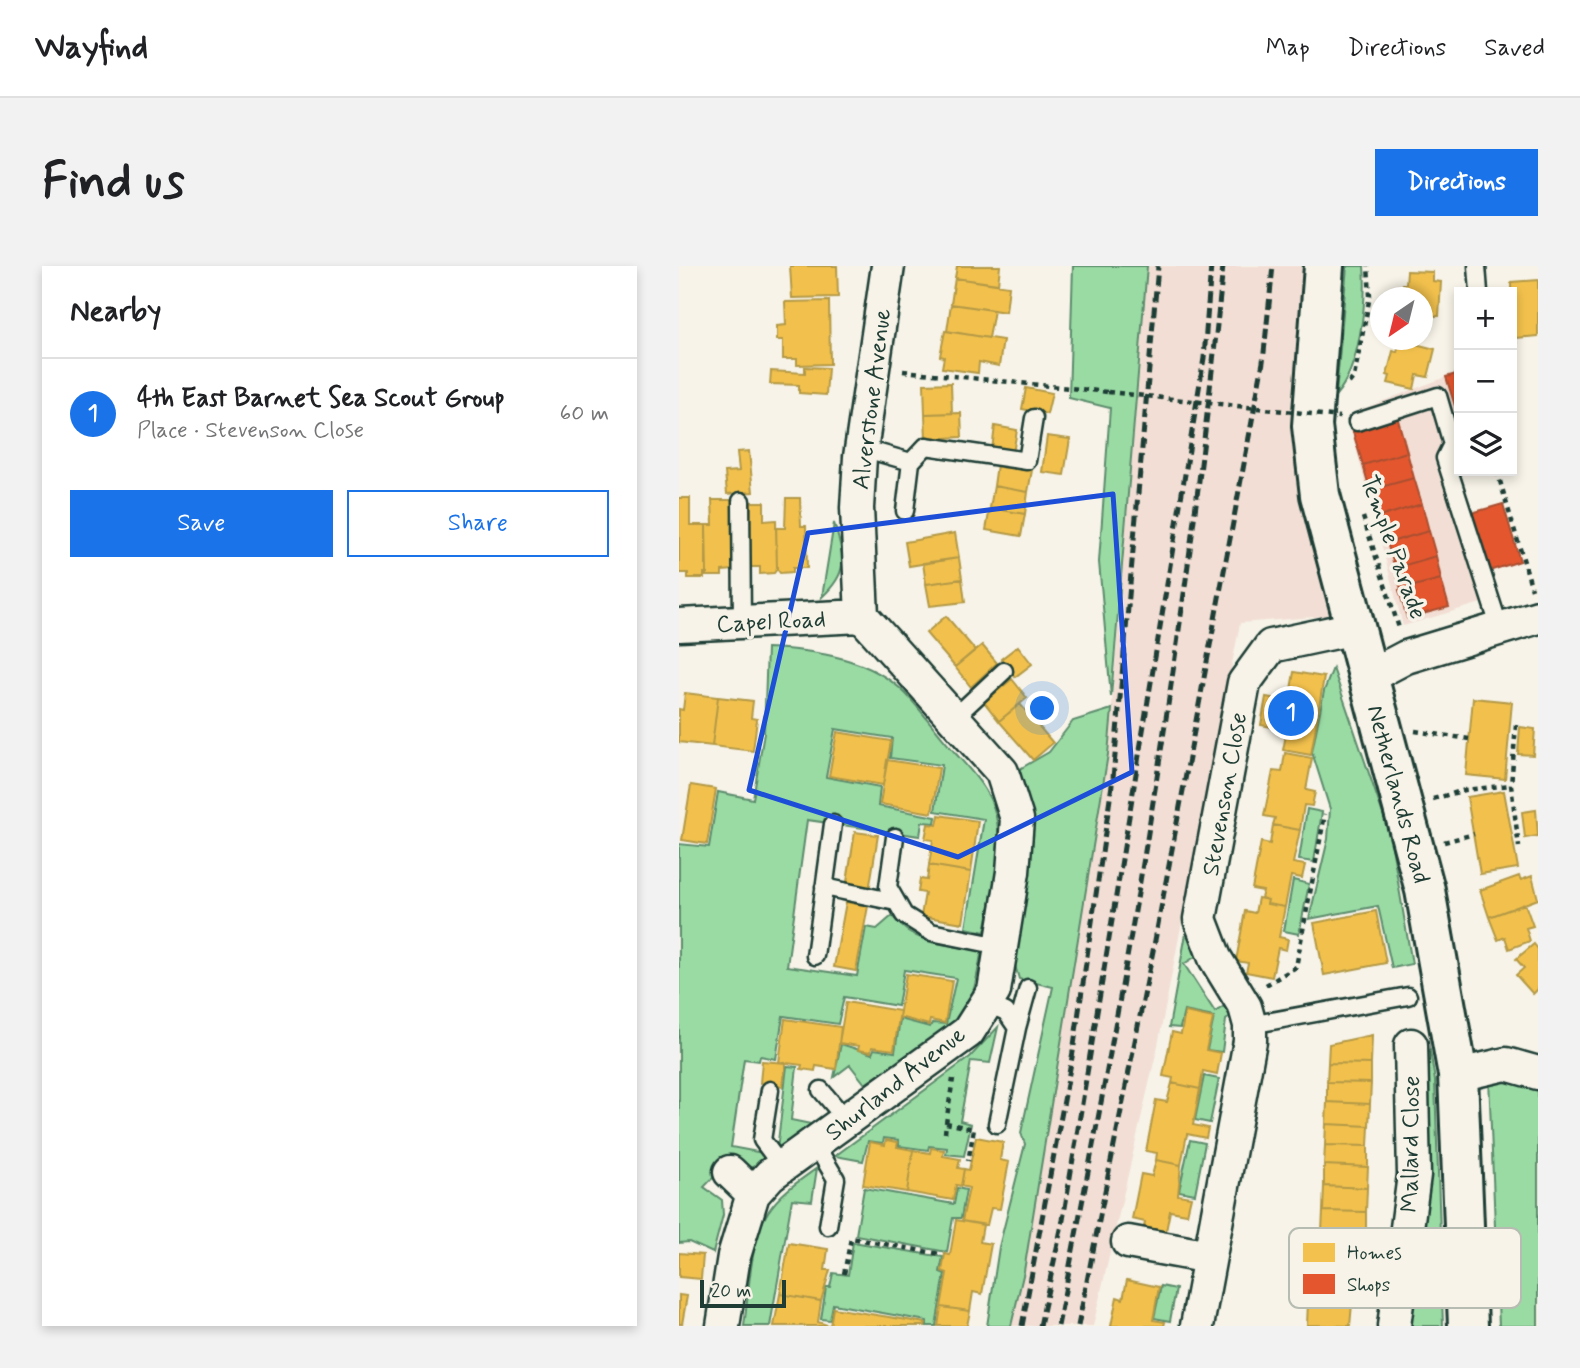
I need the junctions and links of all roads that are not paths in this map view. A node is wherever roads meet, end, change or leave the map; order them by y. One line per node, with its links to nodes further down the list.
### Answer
1 (888, 266): 7 (street, Alverstone Avenue)
2 (1324, 266): 15 (street, Netherlands Road)
3 (1477, 266): 4 (lane)
4 (1479, 287)
5 (1034, 418): 8 (lane)
6 (1357, 422): 16 (lane)
7 (862, 448): 8 (lane); 12 (street, Alverstone Avenue)
8 (911, 462): 10 (lane)
9 (741, 501): 13 (lane)
10 (905, 511)
11 (1536, 607): 16 (street)
12 (862, 616): 13 (street, Capel Road); 19 (street, Shurland Avenue)
13 (742, 624): 14 (street, Capel Road)
14 (679, 625)
15 (1355, 628): 18 (street, Netherlands Road); 29 (street, Stevenson Close)
16 (1500, 629): 18 (street)
17 (1004, 671): 19 (lane)
18 (1368, 677): 33 (street, Netherlands Road)
19 (955, 718): 24 (street, Shurland Avenue)
20 (833, 824): 22 (lane)
21 (894, 837): 23 (lane)
22 (824, 887): 23 (lane); 25 (lane)
23 (896, 902): 24 (lane)
24 (1000, 946): 28 (street, Shurland Avenue)
25 (815, 956)
26 (1028, 988): 30 (lane)
27 (1408, 996): 29 (lane)
28 (986, 1003): 30 (lane); 36 (street, Shurland Avenue)
29 (1246, 1012): 46 (street)
30 (1017, 1028): 37 (lane)
31 (1411, 1045): 43 (street, Mallard Close)
32 (1538, 1073): 33 (street)
33 (1458, 1075): 44 (street, Netherlands Road)
34 (770, 1090): 39 (lane)
35 (821, 1090): 36 (lane)
36 (848, 1122): 38 (street, Shurland Avenue)
37 (997, 1124)
38 (815, 1144): 39 (street, Shurland Avenue); 42 (lane)
39 (782, 1167): 41 (street, Shurland Avenue)
40 (730, 1172): 41 (street)
41 (753, 1194): 49 (street)
42 (828, 1226)
43 (1407, 1228)
44 (1464, 1228)
45 (1128, 1241): 46 (street)
46 (1209, 1257): 50 (street)
47 (1396, 1308): 51 (street, Mallard Close)
48 (1467, 1308): 52 (street, Netherlands Road)
49 (723, 1326)
50 (1197, 1326)
51 (1394, 1326)
52 (1468, 1326)

